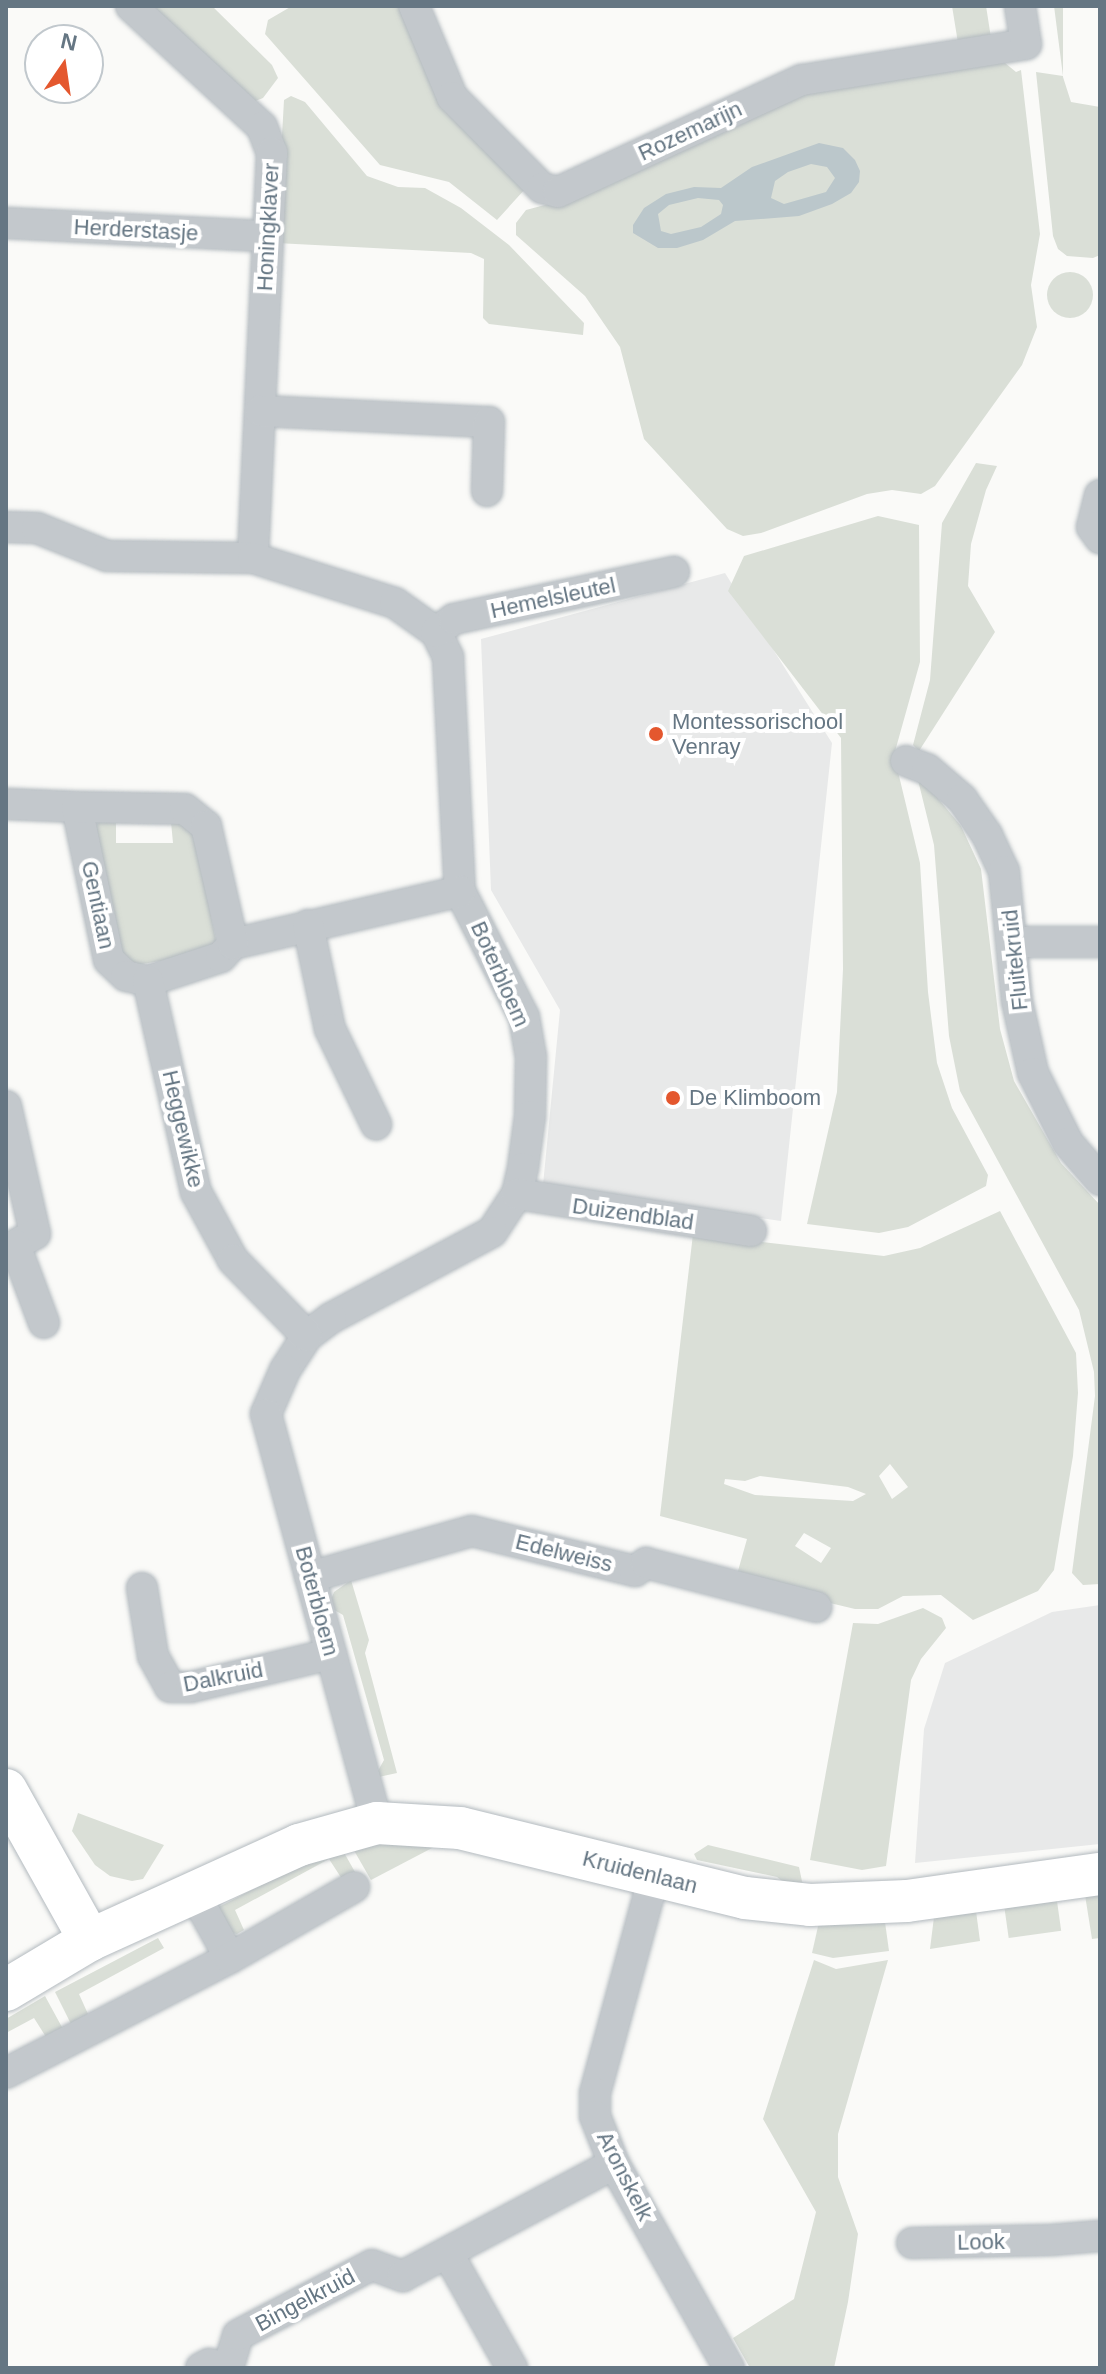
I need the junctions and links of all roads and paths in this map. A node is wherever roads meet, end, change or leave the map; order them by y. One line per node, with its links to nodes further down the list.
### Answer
1 (131, 6): 5 (street, Honingklaver)
2 (414, 6): 3 (street, Rozemarijn)
3 (1020, 6)
4 (6, 223): 5 (street, Herderstasje)
5 (267, 236): 6 (street, Honingklaver)
6 (261, 411): 7 (street); 11 (street, Honingklaver)
7 (487, 491)
8 (1100, 495): 10 (street)
9 (6, 527): 11 (street)
10 (1100, 538)
11 (253, 558): 13 (street)
12 (674, 572): 13 (street, Hemelsleutel)
13 (436, 632): 17 (street, Boterbloem)
14 (906, 761): 19 (street, Fluitekruid)
15 (6, 804): 16 (street)
16 (77, 807): 21 (street); 22 (street, Gentiaan)
17 (460, 891): 18 (street); 26 (street, Boterbloem)
18 (308, 925): 21 (street); 24 (street)
19 (1014, 942): 20 (street); 25 (street, Fluitekruid)
20 (1100, 942)
21 (233, 944): 22 (street)
22 (148, 981): 29 (street, Heggewikke)
23 (6, 1106): 28 (street)
24 (376, 1124)
25 (1100, 1180)
26 (517, 1194): 27 (street, Duizendblad); 29 (street, Boterbloem)
27 (751, 1231)
28 (44, 1323)
29 (307, 1336): 30 (street, Boterbloem)
30 (310, 1577): 32 (street, Edelweiss); 33 (street, Boterbloem)
31 (142, 1588): 33 (street, Dalkruid)
32 (816, 1607)
33 (331, 1654): 35 (street, Boterbloem)
34 (6, 1790): 40 (street)
35 (377, 1823): 37 (street, Kruidenlaan); 39 (street, Kruidenlaan)
36 (1100, 1874): 37 (street, Kruidenlaan)
37 (654, 1876): 44 (street, Aronskelk)
38 (354, 1887): 41 (street)
39 (194, 1893): 40 (street, Kruidenlaan); 41 (street)
40 (90, 1940): 42 (street, Kruidenlaan)
41 (230, 1958): 43 (street)
42 (6, 1990)
43 (6, 2073)
44 (614, 2164): 48 (street, Bingelkruid); 52 (street, Aronskelk)
45 (1100, 2236): 46 (street, Look)
46 (1051, 2240): 47 (street, Look); 49 (street, Look)
47 (912, 2243)
48 (448, 2254): 50 (street, Bingelkruid); 51 (street)
49 (1100, 2258)
50 (201, 2368)
51 (512, 2368)
52 (729, 2368)

